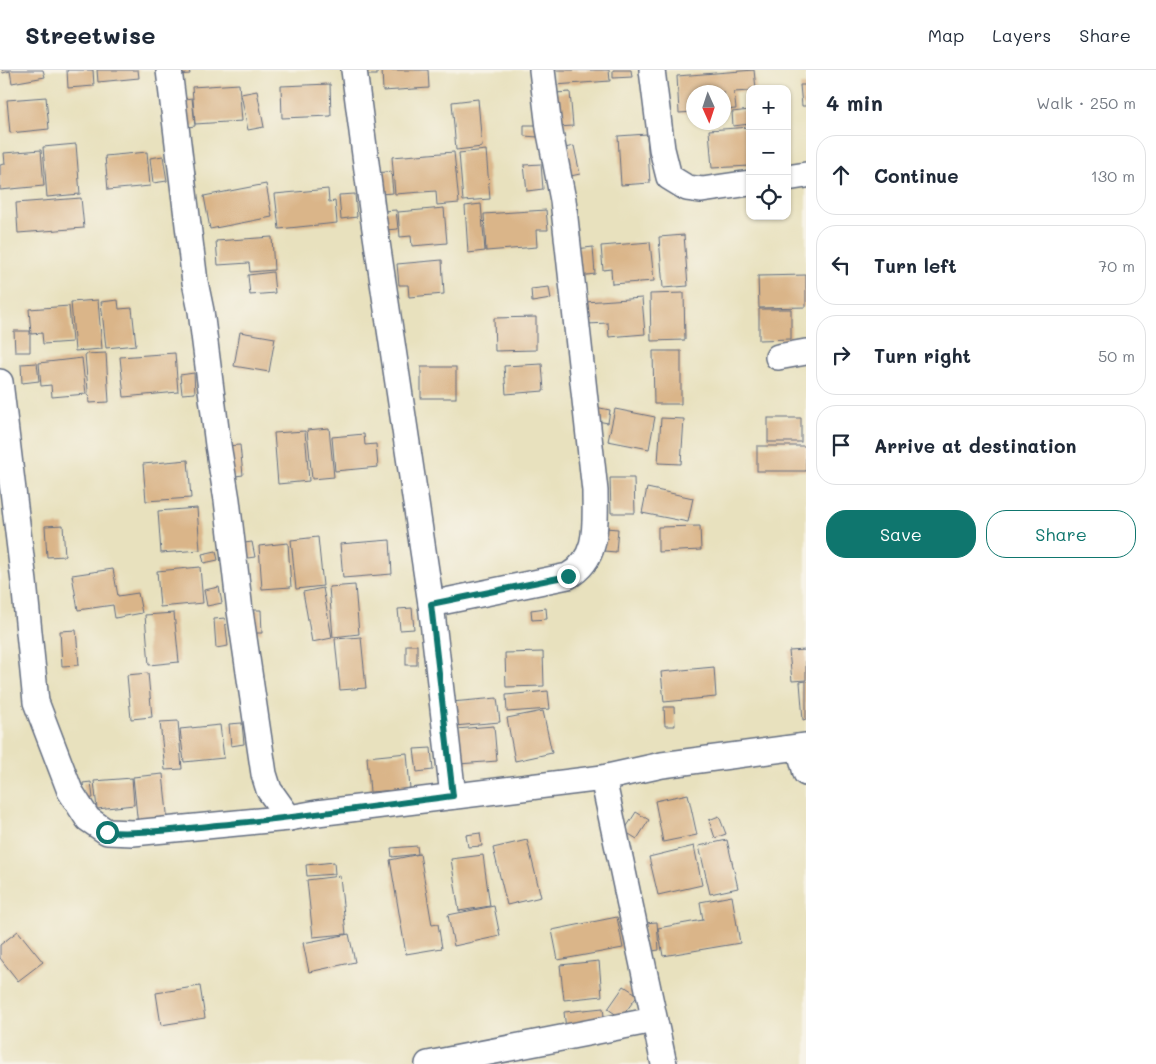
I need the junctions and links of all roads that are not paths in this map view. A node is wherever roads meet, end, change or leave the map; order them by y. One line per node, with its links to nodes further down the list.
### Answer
1 (169, 70): 16 (street)
2 (354, 70): 11 (street)
3 (542, 70): 11 (street)
4 (652, 70): 7 (street)
5 (806, 175): 6 (street)
6 (791, 177)
7 (746, 184)
8 (806, 352): 9 (street)
9 (778, 358)
10 (0, 382): 16 (street)
11 (431, 604): 15 (street)
12 (802, 746): 13 (street); 14 (street)
13 (806, 772)
14 (603, 778): 15 (street); 17 (street)
15 (453, 796): 16 (street)
16 (289, 818)
17 (654, 1020): 18 (street); 19 (street)
18 (428, 1064)
19 (664, 1064)

